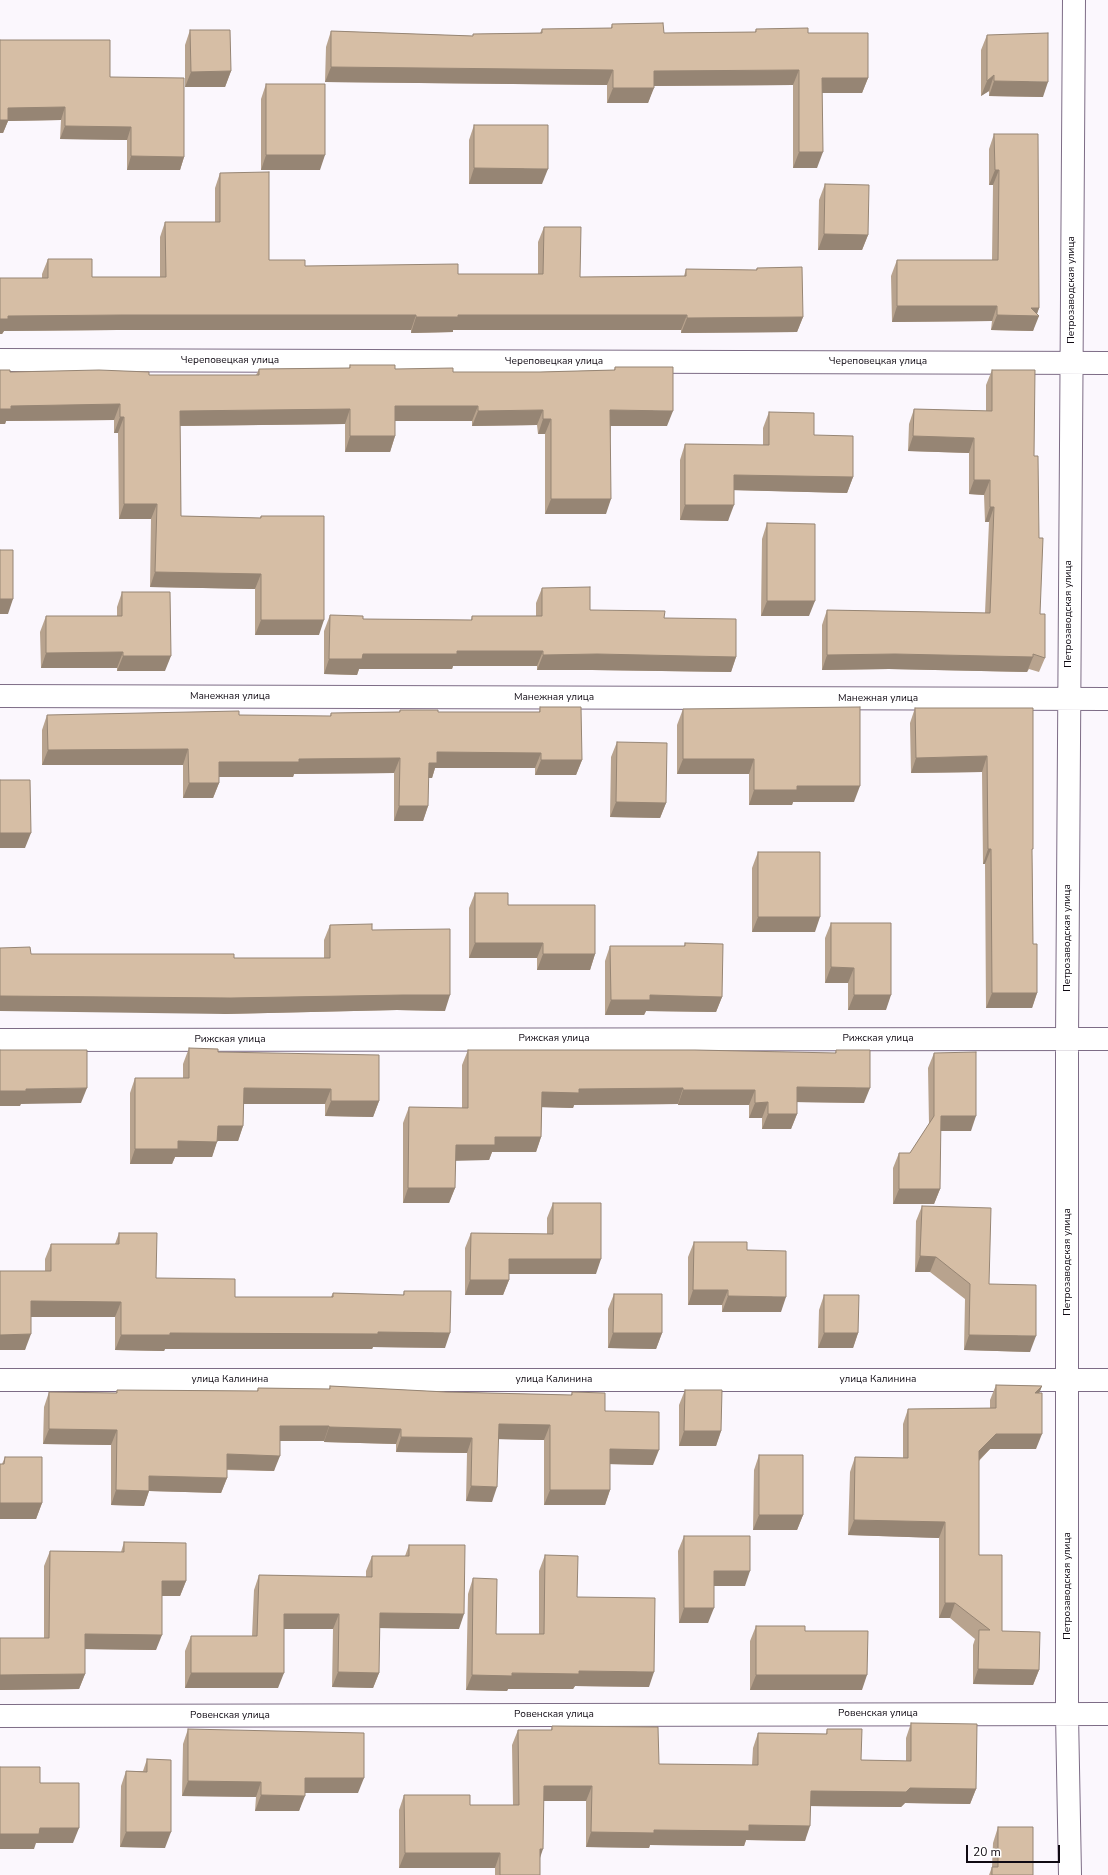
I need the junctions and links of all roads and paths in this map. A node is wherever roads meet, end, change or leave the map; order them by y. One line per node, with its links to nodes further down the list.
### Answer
1 (1074, 0): 3 (street, Петрозаводская улица)
2 (0, 360): 3 (street, Череповецкая улица)
3 (1071, 363): 4 (street, Череповецкая улица); 6 (street, Петрозаводская улица)
4 (1108, 363)
5 (0, 696): 6 (street, Манежная улица)
6 (1069, 699): 7 (street, Манежная улица); 8 (street, Петрозаводская улица)
7 (1108, 699)
8 (1067, 1039): 9 (street, Рижская улица); 10 (street, Рижская улица); 12 (street, Петрозаводская улица)
9 (1108, 1039)
10 (0, 1040)
11 (0, 1380): 12 (street, улица Калинина)
12 (1068, 1380): 13 (street, улица Калинина); 14 (street, Петрозаводская улица)
13 (1108, 1380)
14 (1067, 1714): 15 (street, Ровенская улица); 16 (street, Ровенская улица); 17 (street, Петрозаводская улица)
15 (1108, 1714)
16 (0, 1716)
17 (1070, 1875)

